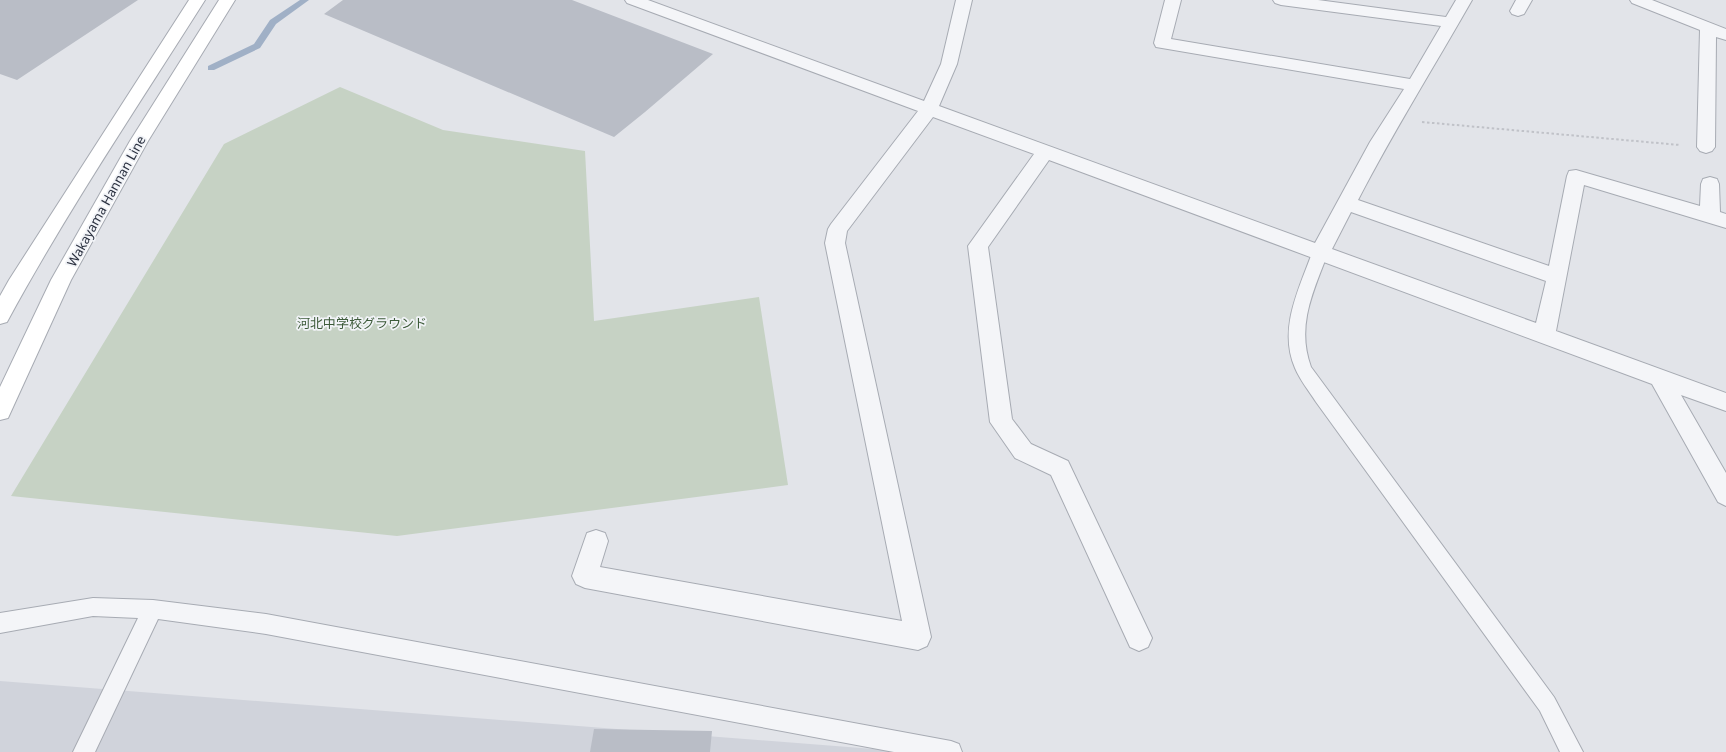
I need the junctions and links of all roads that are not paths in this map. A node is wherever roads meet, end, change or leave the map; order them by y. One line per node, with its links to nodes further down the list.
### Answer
1 (197, 0): 21 (main road)
2 (227, 0): 25 (main road, Wakayama Hannan Line)
3 (964, 0): 13 (street)
4 (1173, 0): 12 (street)
5 (1281, 0): 9 (street)
6 (1464, 0): 9 (street)
7 (1638, 0): 10 (street)
8 (639, 1): 13 (street)
9 (1451, 22): 12 (street)
10 (1708, 28): 11 (street); 14 (street)
11 (1726, 35)
12 (1415, 85): 17 (street)
13 (929, 110): 15 (street); 27 (street)
14 (1706, 147)
15 (1045, 152): 19 (street); 30 (street)
16 (1710, 184): 18 (street)
17 (1346, 203): 19 (street); 20 (street)
18 (1718, 219): 20 (street)
19 (1320, 253): 22 (street); 33 (lane)
20 (1557, 277): 22 (street)
21 (0, 316)
22 (1544, 336): 23 (street)
23 (1660, 378): 24 (street); 26 (street)
24 (1726, 402)
25 (0, 411)
26 (1726, 495)
27 (596, 541)
28 (153, 609): 29 (lane); 31 (lane); 32 (lane)
29 (0, 623)
30 (1138, 638)
31 (84, 752)
32 (951, 752)
33 (1572, 752)

